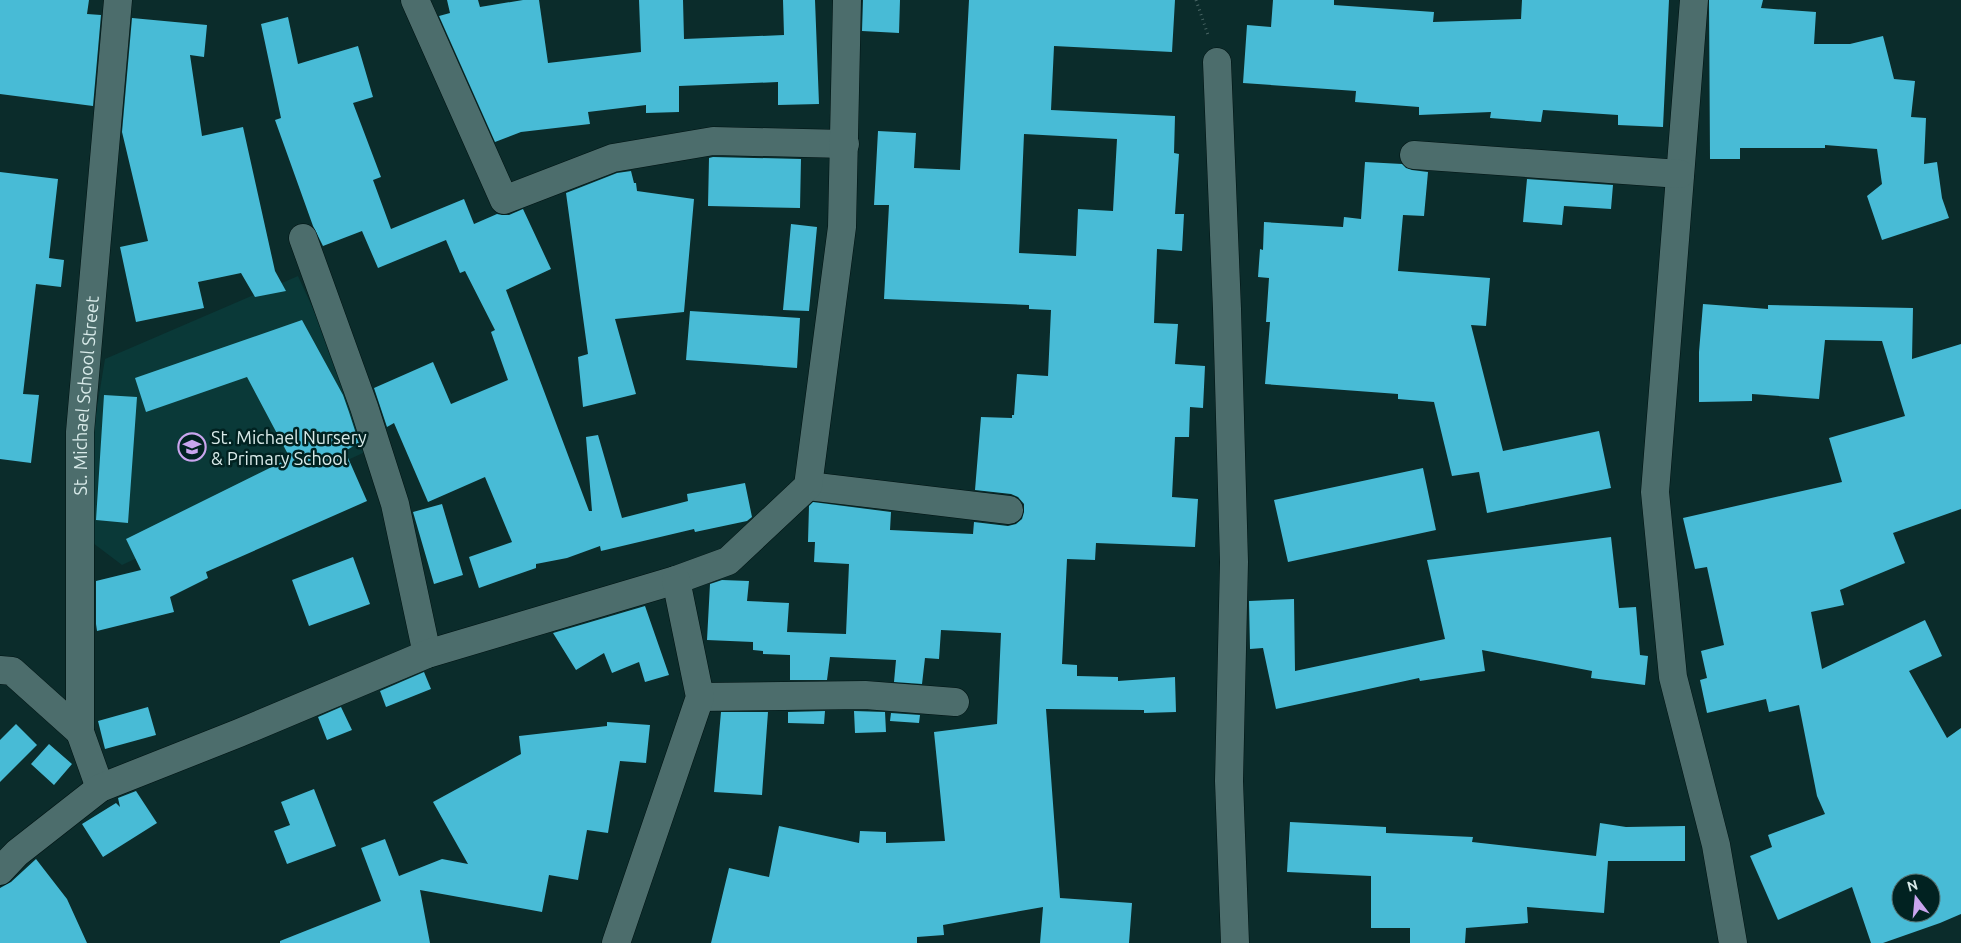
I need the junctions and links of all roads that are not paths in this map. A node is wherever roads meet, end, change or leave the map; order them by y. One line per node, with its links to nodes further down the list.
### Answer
1 (118, 0): 17 (street, St. Michael School Street)
2 (415, 0): 6 (street)
3 (847, 0): 6 (street)
4 (1694, 0): 8 (street)
5 (1217, 62): 21 (street)
6 (845, 144): 10 (street)
7 (1414, 155): 8 (street)
8 (1680, 174): 22 (street)
9 (303, 238): 13 (street)
10 (808, 486): 11 (street); 12 (street)
11 (1008, 510)
12 (676, 580): 13 (street); 15 (street)
13 (426, 654): 18 (street)
14 (0, 670): 17 (street)
15 (700, 697): 16 (street); 20 (street)
16 (955, 702)
17 (80, 732): 18 (street, St. Michael School Street)
18 (100, 788): 19 (street)
19 (0, 871)
20 (616, 943)
21 (1235, 943)
22 (1733, 943)

